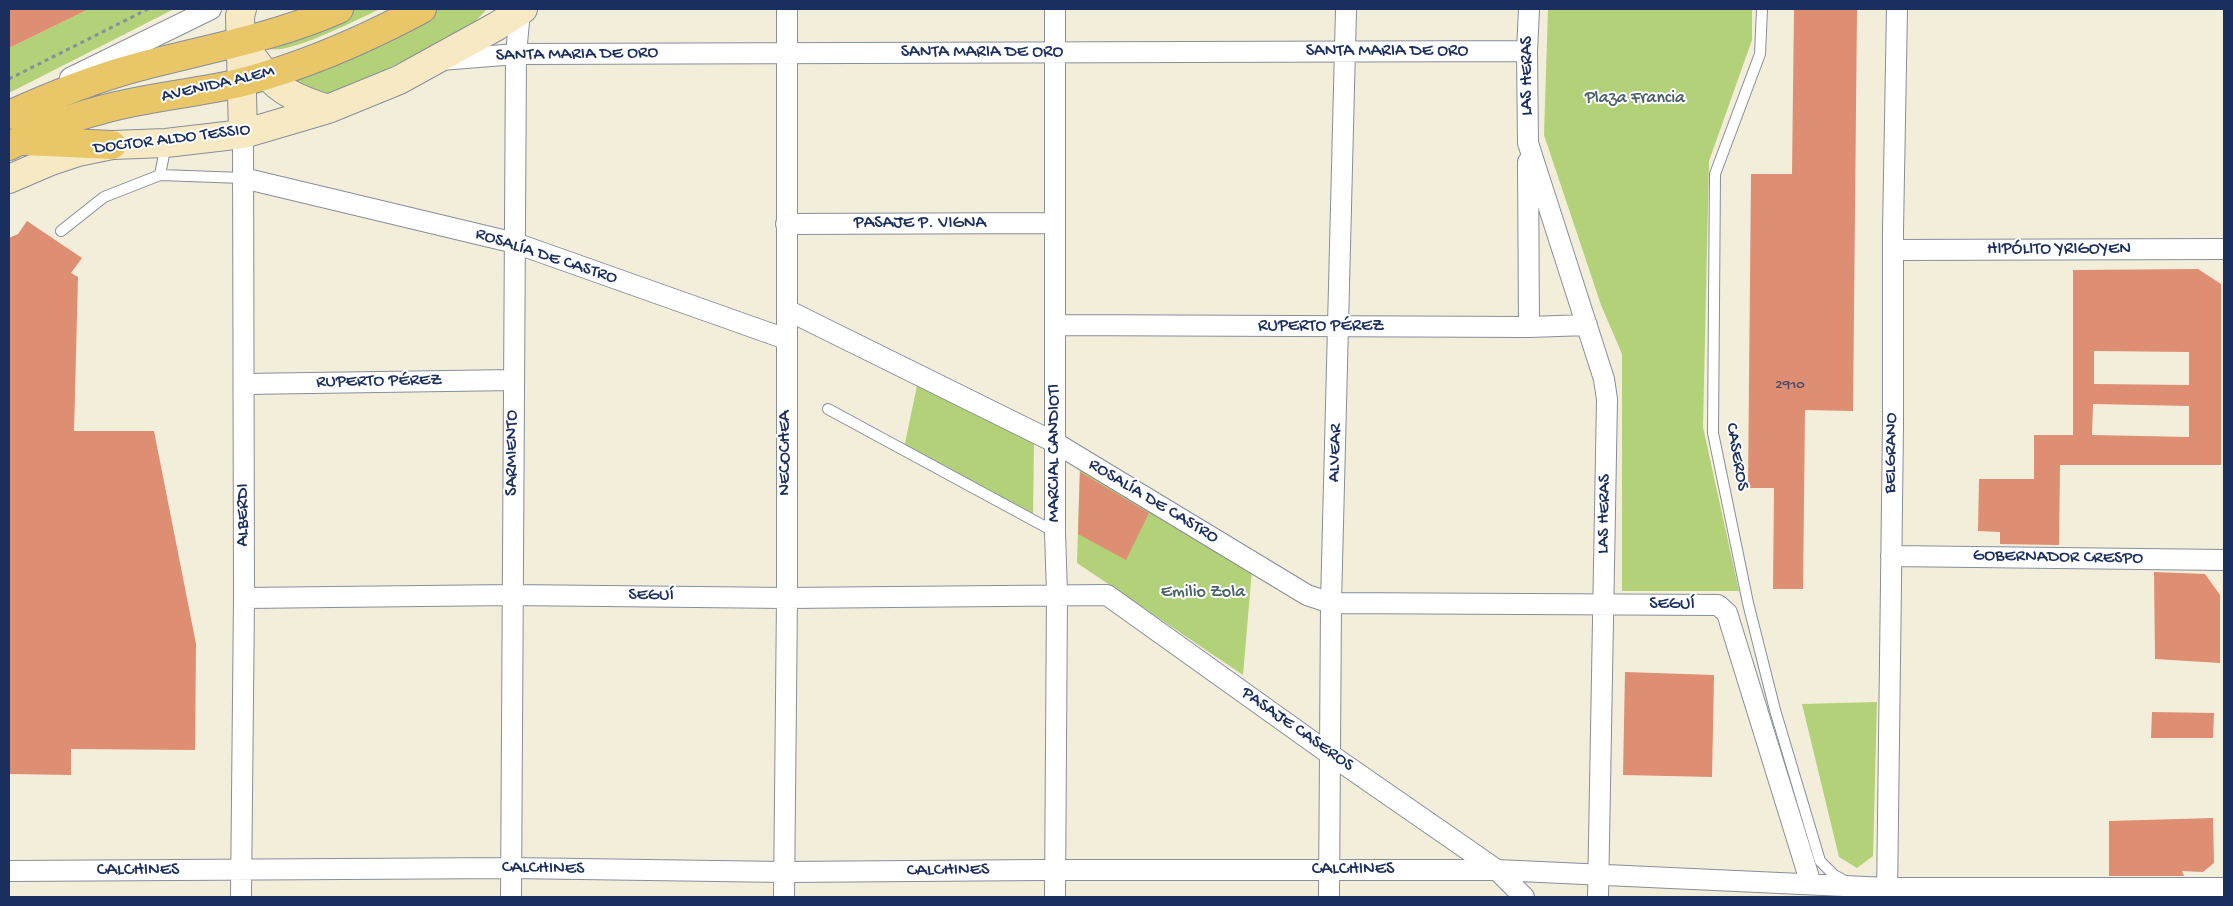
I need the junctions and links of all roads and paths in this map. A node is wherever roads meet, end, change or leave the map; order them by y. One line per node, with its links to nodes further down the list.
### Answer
1 (148, 9): 20 (path)
2 (211, 9): 23 (street)
3 (242, 9): 13 (main road)
4 (339, 9): 13 (highway, AVENIDA ALEM)
5 (422, 9): 21 (highway, AVENIDA ALEM)
6 (787, 9): 18 (street, NECOCHEA)
7 (1055, 9): 15 (street, MARCIAL CANDIOTI)
8 (1346, 9): 16 (street, ALVEAR)
9 (1530, 9): 14 (street, LAS HERAS)
10 (1762, 9): 67 (lane, CASEROS)
11 (1897, 9): 37 (street, BELGRANO)
12 (521, 10): 17 (street, SARMIENTO); 19 (main road, DOCTOR ALDO TESSIO)
13 (242, 43): 21 (main road); 23 (highway, AVENIDA ALEM)
14 (1527, 51): 16 (street, SANTA MARIA DE ORO); 27 (street, LAS HERAS)
15 (1054, 52): 16 (street, SANTA MARIA DE ORO); 18 (street, SANTA MARIA DE ORO); 32 (street, MARCIAL CANDIOTI)
16 (1346, 53): 41 (street, ALVEAR)
17 (516, 54): 18 (street, SANTA MARIA DE ORO); 19 (street, SANTA MARIA DE ORO); 35 (street, SARMIENTO)
18 (786, 54): 33 (street, NECOCHEA)
19 (437, 60): 22 (main road, DOCTOR ALDO TESSIO)
20 (9, 79)
21 (253, 79): 22 (main road); 24 (main road); 25 (highway, AVENIDA ALEM)
22 (328, 109): 24 (main road, DOCTOR ALDO TESSIO)
23 (12, 114)
24 (243, 134): 26 (main road, DOCTOR ALDO TESSIO); 30 (street, ALBERDI)
25 (14, 143): 28 (highway)
26 (166, 143): 28 (main road, DOCTOR ALDO TESSIO); 29 (lane)
27 (1528, 143): 40 (street, LAS HERAS); 42 (street, LAS HERAS)
28 (112, 146): 31 (main road, DOCTOR ALDO TESSIO)
29 (160, 175): 30 (lane); 34 (lane)
30 (243, 178): 35 (street, ROSALÍA DE CASTRO); 45 (street, ALBERDI)
31 (9, 179)
32 (1054, 223): 33 (street, PASAJE P. VIGNA); 39 (street, MARCIAL CANDIOTI)
33 (786, 224): 38 (street, NECOCHEA)
34 (62, 231)
35 (515, 243): 43 (street, ROSALÍA DE CASTRO); 44 (street, SARMIENTO)
36 (2224, 249): 37 (street, HIPÓLITO YRIGOYEN)
37 (1893, 250): 49 (street, BELGRANO)
38 (787, 310): 43 (street, NECOCHEA); 47 (street, ROSALÍA DE CASTRO)
39 (1055, 325): 41 (street, RUPERTO PÉREZ); 47 (street, MARCIAL CANDIOTI)
40 (1587, 325): 42 (street, RUPERTO PÉREZ); 56 (street, LAS HERAS)
41 (1340, 327): 42 (street, RUPERTO PÉREZ); 55 (street, ALVEAR)
42 (1529, 328)
43 (786, 339): 54 (street, NECOCHEA)
44 (514, 380): 45 (street, RUPERTO PÉREZ); 52 (street, SARMIENTO)
45 (244, 384): 53 (street, ALBERDI)
46 (828, 409): 48 (lane)
47 (1054, 442): 48 (street, MARCIAL CANDIOTI); 55 (street, ROSALÍA DE CASTRO)
48 (1055, 532): 51 (street, MARCIAL CANDIOTI)
49 (1891, 556): 50 (street, GOBERNADOR CRESPO); 69 (street, BELGRANO)
50 (2224, 560)
51 (1057, 594): 54 (street, SEGUÍ); 57 (street, PASAJE CASEROS); 59 (street, MARCIAL CANDIOTI)
52 (512, 595): 53 (street, SEGUÍ); 54 (street, SEGUÍ); 58 (street, SARMIENTO)
53 (244, 598): 63 (street, ALBERDI)
54 (787, 598): 64 (street, NECOCHEA)
55 (1331, 603): 56 (street, SEGUÍ); 57 (street, ALVEAR)
56 (1604, 604): 65 (street, LAS HERAS); 66 (street, SEGUÍ)
57 (1330, 755): 60 (street, ALVEAR); 61 (street, PASAJE CASEROS)
58 (511, 868): 63 (street, CALCHINES); 64 (street, CALCHINES); 71 (street, SARMIENTO)
59 (1055, 870): 60 (street, CALCHINES); 64 (street, CALCHINES); 73 (street, MARCIAL CANDIOTI)
60 (1329, 870): 61 (street, CALCHINES); 74 (street, ALVEAR)
61 (1497, 870): 65 (street, CALCHINES); 75 (street, PASAJE CASEROS)
62 (9, 871): 63 (street, CALCHINES)
63 (241, 871): 70 (street, ALBERDI)
64 (784, 872): 72 (street, NECOCHEA)
65 (1598, 874): 66 (street, CALCHINES); 76 (street, LAS HERAS)
66 (1811, 884): 67 (street, CALCHINES)
67 (1858, 886): 69 (street, CALCHINES)
68 (2224, 888): 69 (street, CALCHINES)
69 (1889, 894)
70 (241, 897)
71 (510, 897)
72 (784, 897)
73 (1055, 897)
74 (1329, 897)
75 (1524, 897)
76 (1598, 897)

